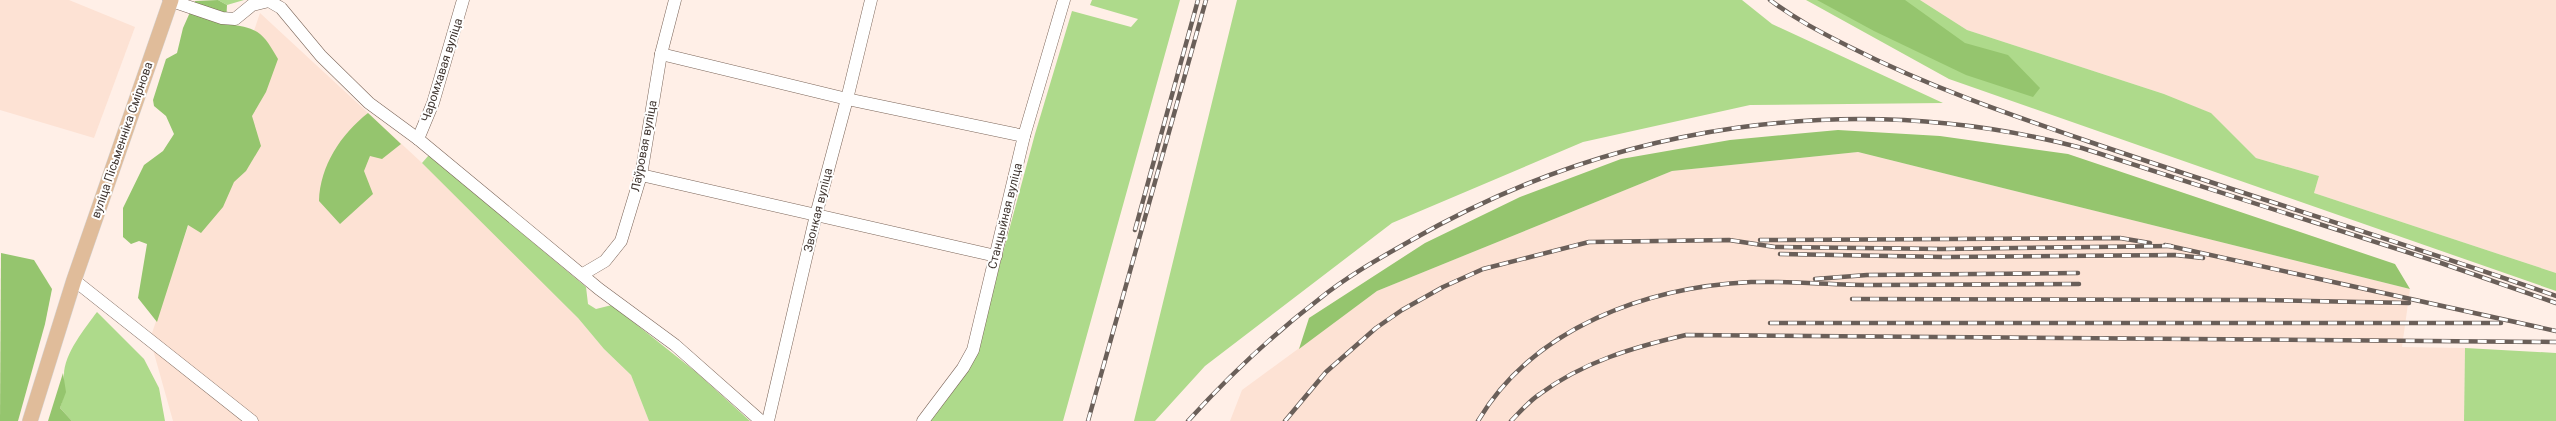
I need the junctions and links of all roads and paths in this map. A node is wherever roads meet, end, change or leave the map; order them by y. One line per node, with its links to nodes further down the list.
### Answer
1 (170, 0): 6 (street); 15 (main road, вуліца Пісьменніка Смірнова)
2 (463, 0): 10 (street, Чаромхавая вуліца)
3 (675, 0): 7 (street, Лаўровая вуліца)
4 (871, 0): 8 (street, Звонкая вуліца)
5 (1064, 0): 9 (street, Станцыйная вуліца)
6 (253, 2): 10 (street)
7 (661, 54): 8 (street); 11 (street, Лаўровая вуліца)
8 (847, 98): 9 (street); 12 (street, Звонкая вуліца)
9 (1024, 136): 13 (street, Станцыйная вуліца)
10 (418, 139): 14 (street)
11 (640, 175): 12 (street); 14 (street, Лаўровая вуліца)
12 (816, 215): 13 (street); 19 (street, Звонкая вуліца)
13 (996, 256): 20 (street, Станцыйная вуліца)
14 (583, 274): 18 (street)
15 (74, 280): 16 (main road, вуліца Пісьменніка Смірнова); 17 (street)
16 (30, 421)
17 (252, 421)
18 (761, 421)
19 (768, 421)
20 (923, 421)

